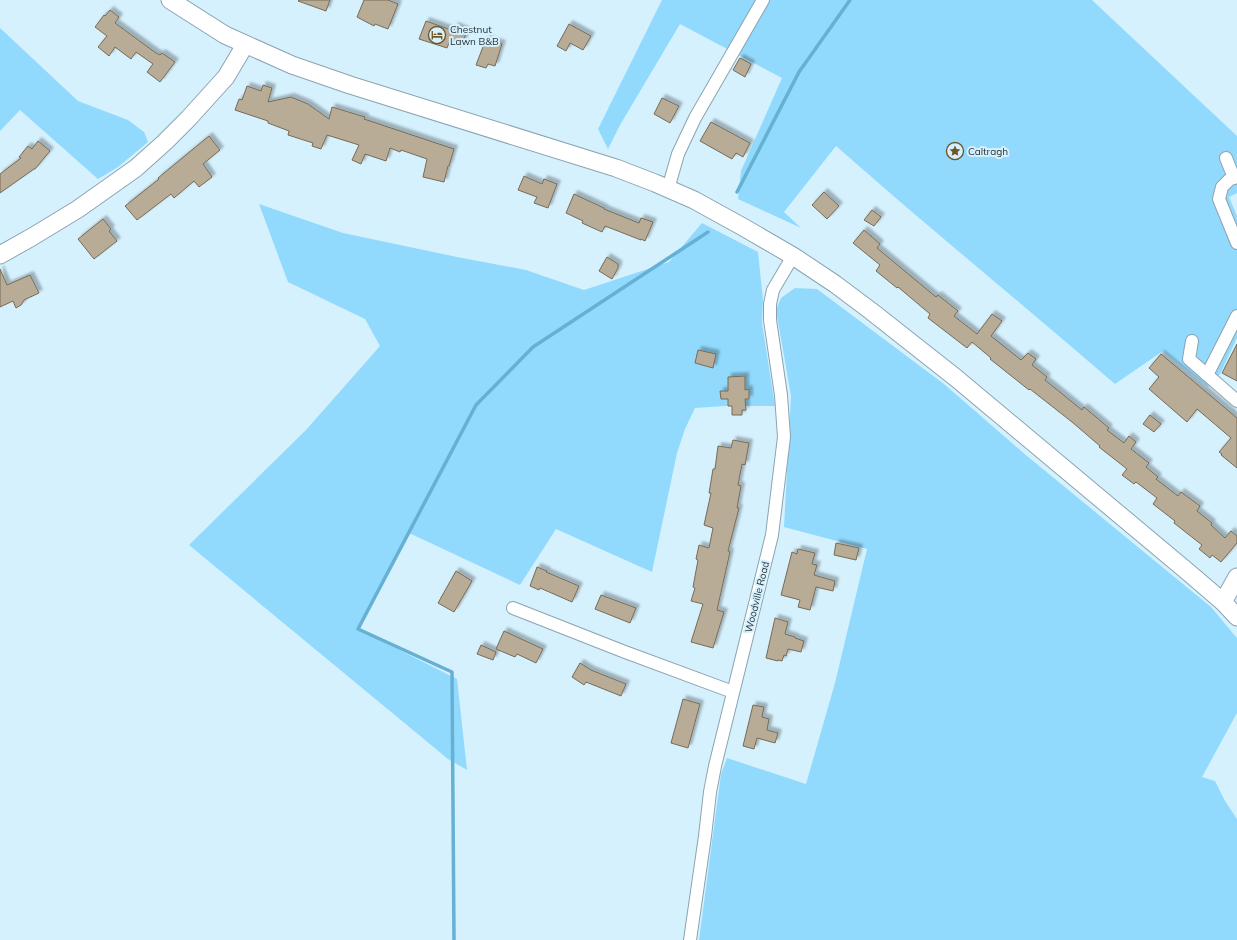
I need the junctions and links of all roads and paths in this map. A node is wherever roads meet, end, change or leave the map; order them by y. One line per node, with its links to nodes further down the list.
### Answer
1 (170, 0): 3 (main road)
2 (763, 0): 6 (street)
3 (245, 45): 6 (main road); 8 (main road)
4 (1226, 158): 5 (street)
5 (1235, 177): 7 (street)
6 (668, 189): 9 (main road)
7 (1237, 243)
8 (0, 254)
9 (793, 256): 15 (main road); 18 (street, Woodville Road)
10 (1237, 316): 12 (street)
11 (1192, 341): 12 (street)
12 (1207, 375): 13 (street)
13 (1237, 401)
14 (1237, 577): 15 (main road)
15 (1223, 602): 17 (main road)
16 (513, 608): 18 (street)
17 (1237, 618)
18 (733, 692): 19 (street, Woodville Road)
19 (690, 940)

